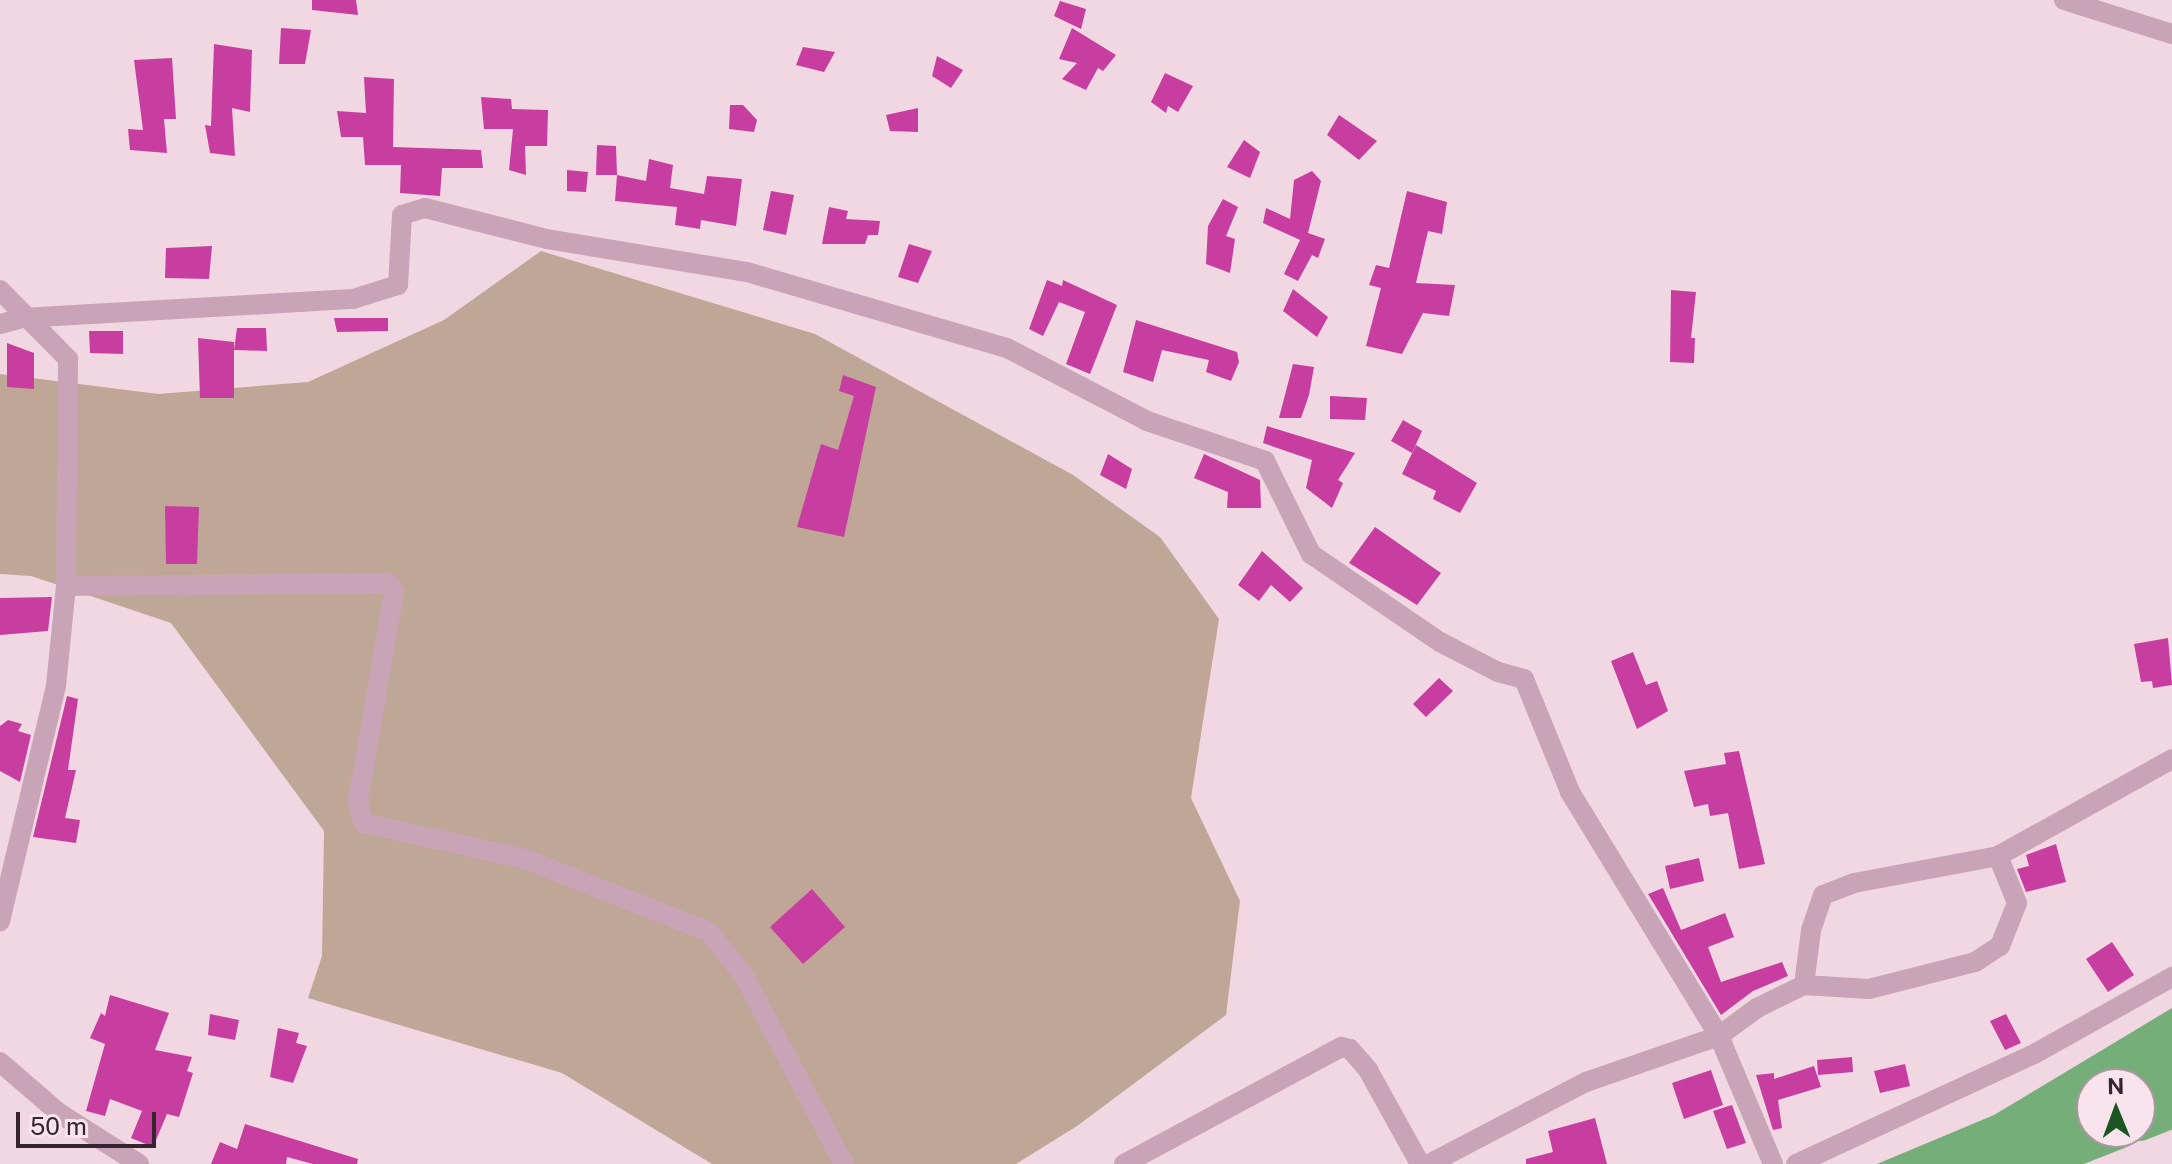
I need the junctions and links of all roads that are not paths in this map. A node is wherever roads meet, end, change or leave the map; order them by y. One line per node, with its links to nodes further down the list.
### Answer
1 (2064, 0): 2 (street)
2 (2172, 34)
3 (0, 290): 4 (street)
4 (22, 318): 5 (street); 6 (street); 12 (street)
5 (0, 324)
6 (66, 586): 9 (street); 15 (street)
7 (2172, 759): 8 (street)
8 (1998, 856): 11 (street); 11 (street)
9 (0, 921)
10 (2172, 977): 20 (street)
11 (1804, 985): 12 (street)
12 (1719, 1036): 18 (street); 19 (street)
13 (0, 1062): 14 (street)
14 (139, 1164)
15 (844, 1164)
16 (1124, 1164): 17 (street)
17 (1420, 1164)
18 (1429, 1164)
19 (1773, 1164)
20 (1796, 1164)

